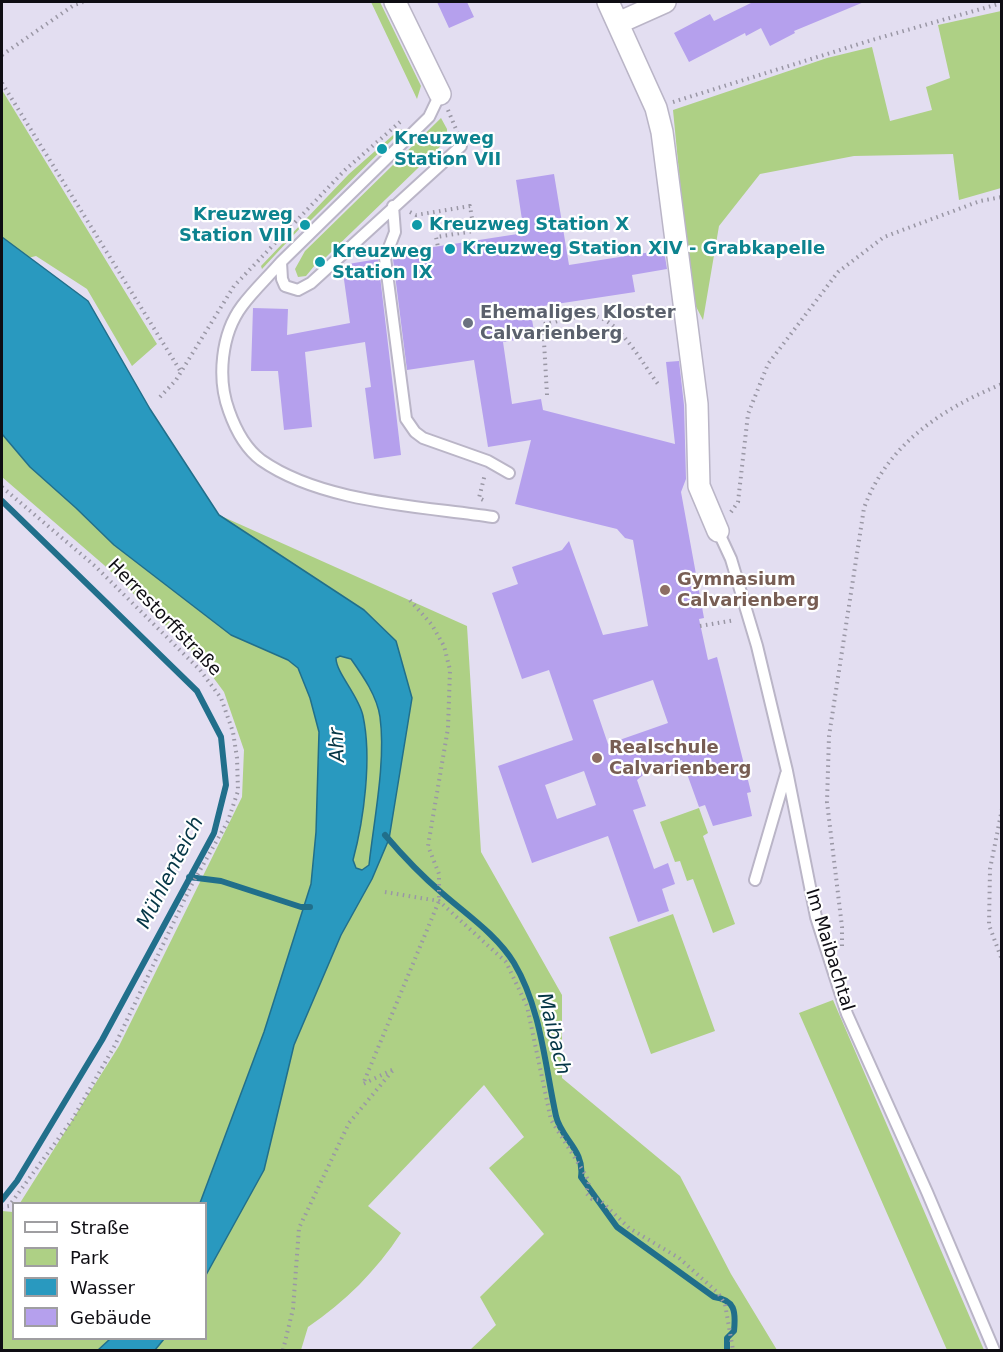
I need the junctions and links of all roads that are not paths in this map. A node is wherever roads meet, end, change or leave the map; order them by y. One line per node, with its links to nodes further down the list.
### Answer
1 (395, 2): 5 (street)
2 (608, 2): 4 (street)
3 (664, 2): 4 (street)
4 (618, 23): 11 (street)
5 (445, 103): 8 (lane)
6 (461, 146): 7 (lane)
7 (393, 206): 8 (lane); 9 (lane)
8 (281, 262): 10 (lane)
9 (509, 473)
10 (493, 517)
11 (718, 531): 12 (lane, Im Maibachtal)
12 (787, 771): 13 (lane); 14 (lane, Im Maibachtal)
13 (755, 880)
14 (994, 1350)

